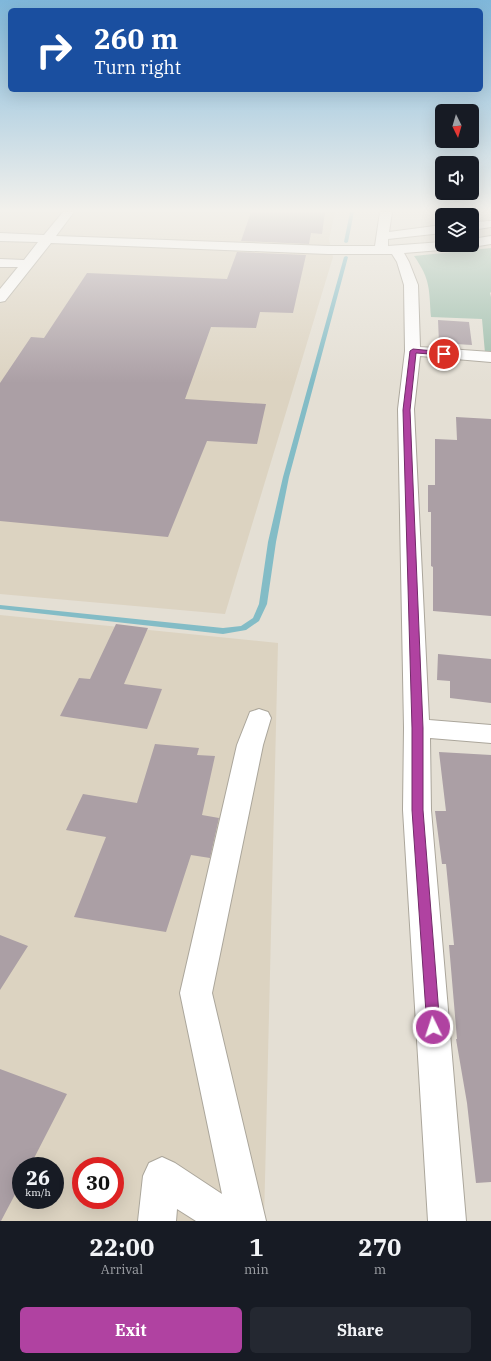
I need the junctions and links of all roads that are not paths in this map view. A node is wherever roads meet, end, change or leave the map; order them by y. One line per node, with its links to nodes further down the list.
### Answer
1 (22, 269): 3 (street)
2 (405, 269): 4 (street)
3 (0, 298)
4 (413, 351): 5 (street); 7 (street)
5 (491, 357)
6 (259, 718): 11 (street)
7 (417, 728): 8 (street); 12 (street)
8 (491, 734)
9 (157, 1221): 10 (street)
10 (229, 1221)
11 (247, 1221)
12 (446, 1221)

